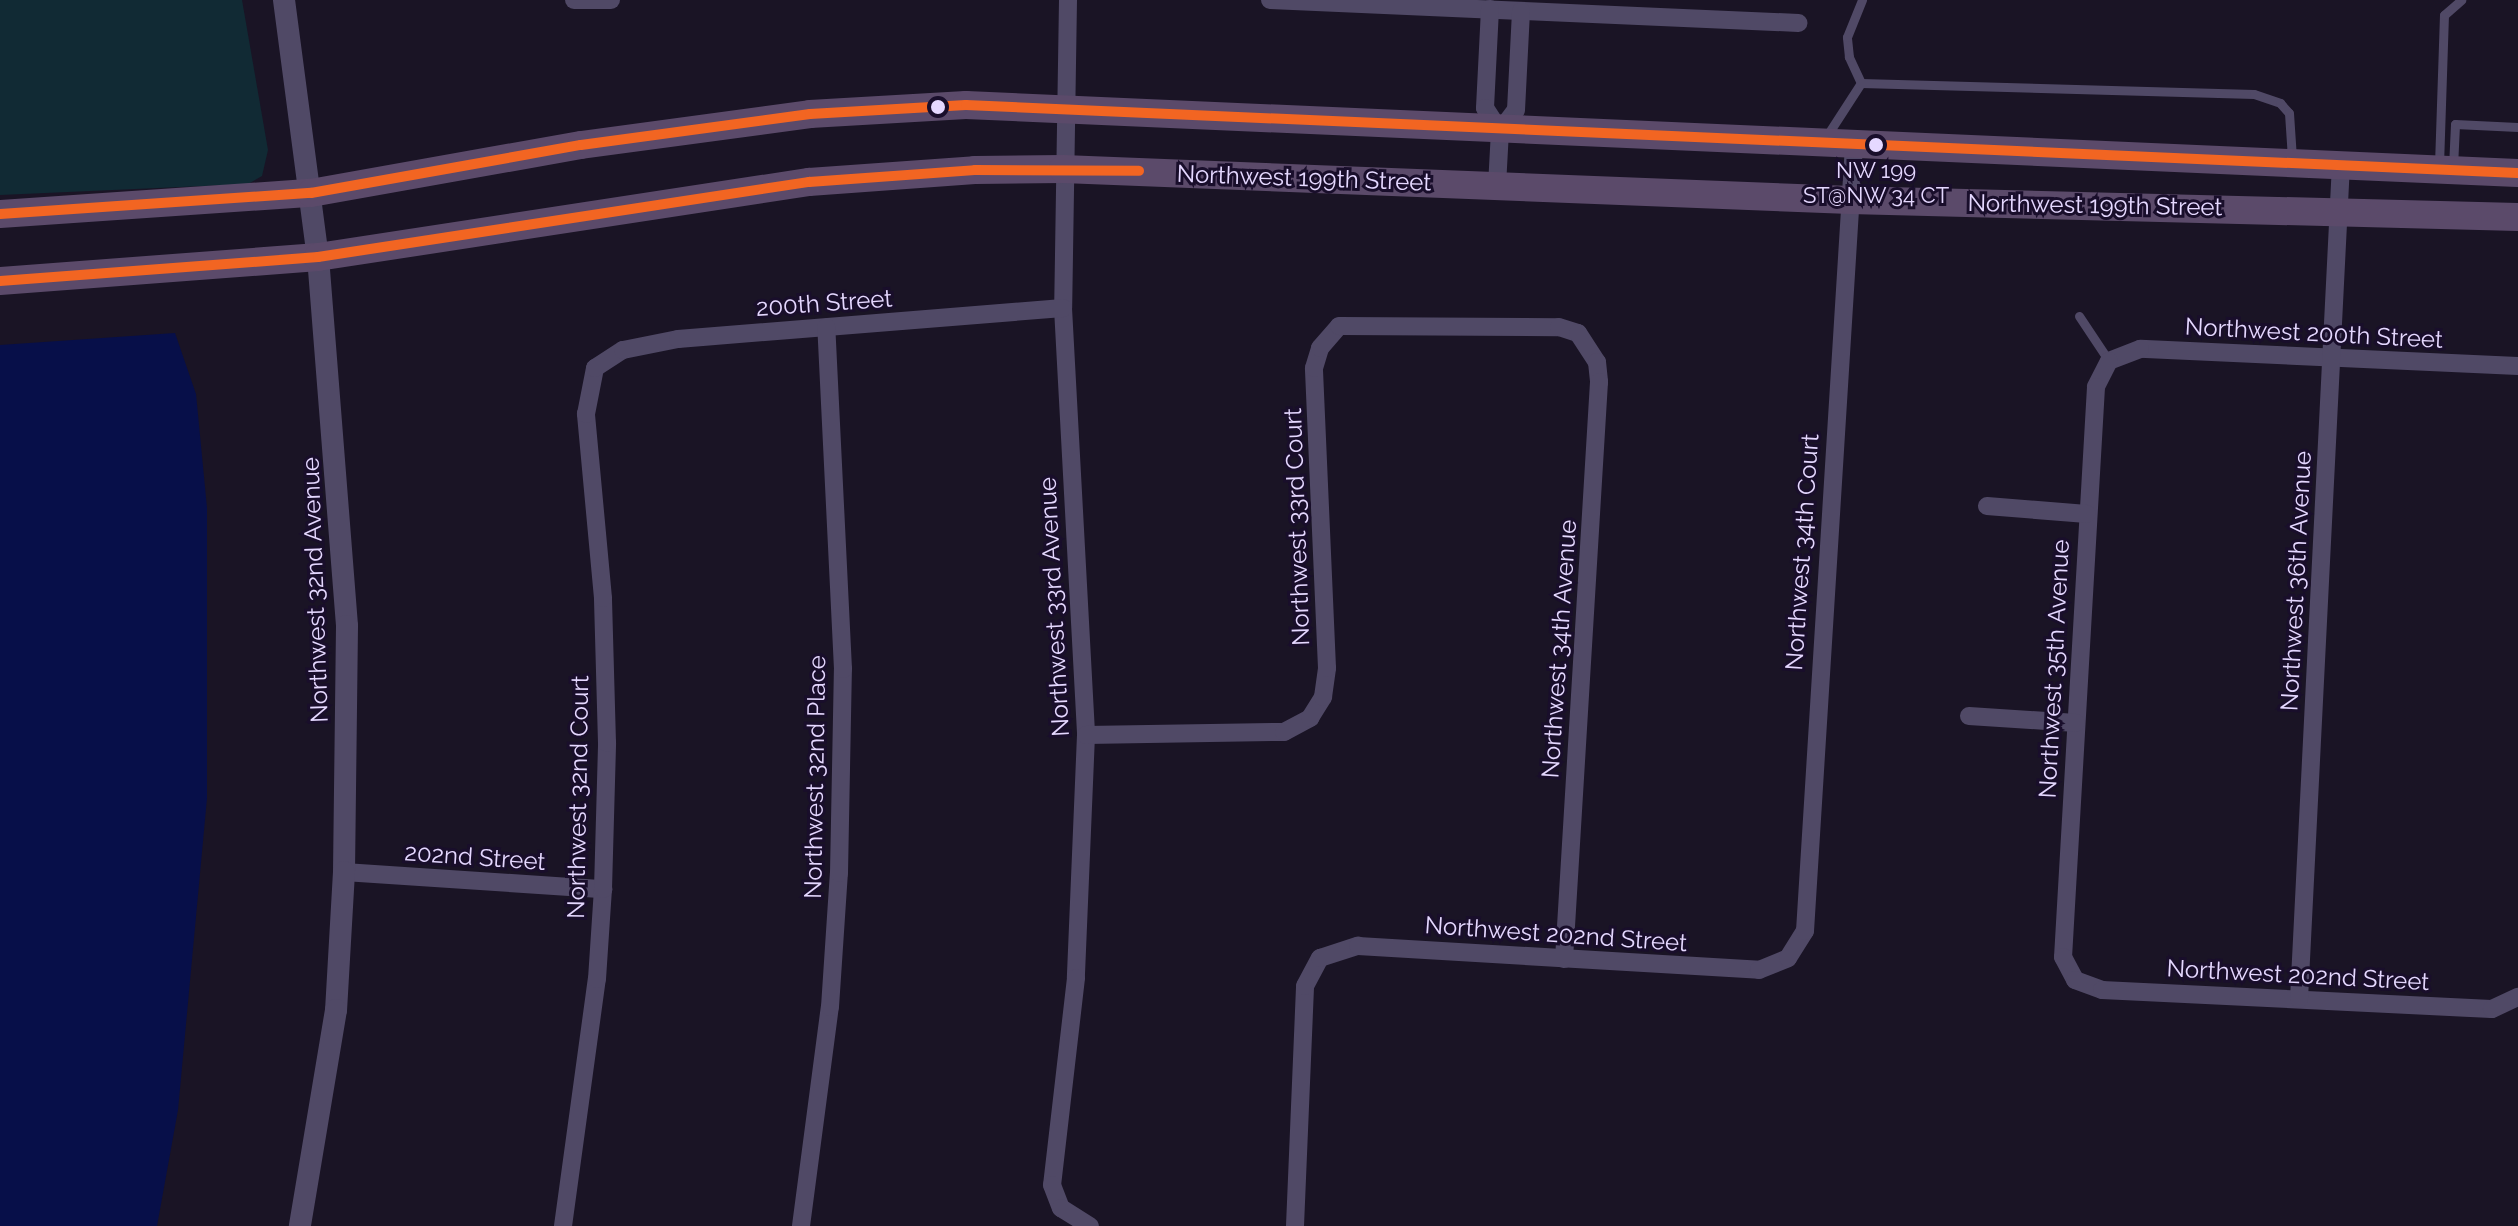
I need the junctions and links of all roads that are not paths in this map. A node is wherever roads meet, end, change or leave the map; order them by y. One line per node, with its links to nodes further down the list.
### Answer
1 (284, 0): 24 (street, Northwest 32nd Avenue)
2 (574, 0): 3 (street)
3 (611, 0)
4 (1068, 0): 13 (street, Northwest 33rd Avenue)
5 (1273, 0): 8 (street)
6 (1862, 0): 12 (lane)
7 (2461, 0): 21 (lane)
8 (1490, 9): 10 (street); 15 (street)
9 (1738, 9): 10 (street); 11 (street)
10 (1521, 11): 15 (street)
11 (1799, 23)
12 (1861, 83): 16 (lane); 18 (lane)
13 (1063, 109): 15 (main road, Northwest 199th Street); 20 (street, Northwest 33rd Avenue); 24 (main road, Northwest 199th Street)
14 (2518, 127): 21 (lane)
15 (1500, 131): 16 (main road, Northwest 199th Street); 23 (street)
16 (1823, 143): 17 (main road, Northwest 199th Street)
17 (1854, 145): 18 (main road, Northwest 199th Street); 25 (street, Northwest 34th Court)
18 (2291, 163): 19 (main road, Northwest 199th Street)
19 (2341, 165): 21 (main road, Northwest 199th Street); 26 (street, Northwest 36th Avenue)
20 (1063, 169): 23 (main road, Northwest 199th Street); 29 (main road, Northwest 199th Street); 31 (street, Northwest 33rd Avenue)
21 (2446, 170): 22 (main road, Northwest 199th Street)
22 (2518, 173)
23 (1497, 186): 25 (main road, Northwest 199th Street)
24 (311, 193): 27 (main road, Northwest 199th Street); 29 (street, Northwest 32nd Avenue)
25 (1850, 200): 26 (main road, Northwest 199th Street); 46 (street, Northwest 34th Court)
26 (2339, 210): 28 (main road, Northwest 199th Street); 35 (street, Northwest 36th Avenue)
27 (0, 214)
28 (2518, 217)
29 (318, 257): 30 (main road, Northwest 199th Street); 44 (street, Northwest 32nd Avenue)
30 (0, 281)
31 (1063, 308): 33 (street, 200th Street); 43 (street, Northwest 33rd Avenue)
32 (2079, 316): 36 (lane)
33 (826, 327): 38 (street, 200th Street); 53 (street, Northwest 32nd Place)
34 (1329, 335): 43 (street, Northwest 33rd Court); 47 (street, Northwest 34th Avenue)
35 (2331, 358): 36 (street, Northwest 200th Street); 37 (street, Northwest 200th Street); 50 (street, Northwest 36th Avenue)
36 (2109, 361): 40 (street, Northwest 35th Avenue)
37 (2518, 366)
38 (595, 368): 45 (street, Northwest 32nd Court)
39 (1987, 506): 40 (street)
40 (2087, 514): 42 (street, Northwest 35th Avenue)
41 (1969, 716): 42 (street)
42 (2076, 723): 48 (street, Northwest 35th Avenue)
43 (1086, 735): 54 (street, Northwest 33rd Avenue)
44 (344, 872): 45 (street, 202nd Street); 51 (street, Northwest 32nd Avenue)
45 (603, 889): 52 (street, Northwest 32nd Court)
46 (1788, 958): 47 (street, Northwest 202nd Street)
47 (1564, 959): 55 (street, Northwest 202nd Street)
48 (2075, 980): 50 (street, Northwest 202nd Street)
49 (2518, 997): 50 (street, Northwest 202nd Street)
50 (2299, 999)
51 (300, 1226)
52 (563, 1226)
53 (801, 1226)
54 (1090, 1226)
55 (1295, 1226)

